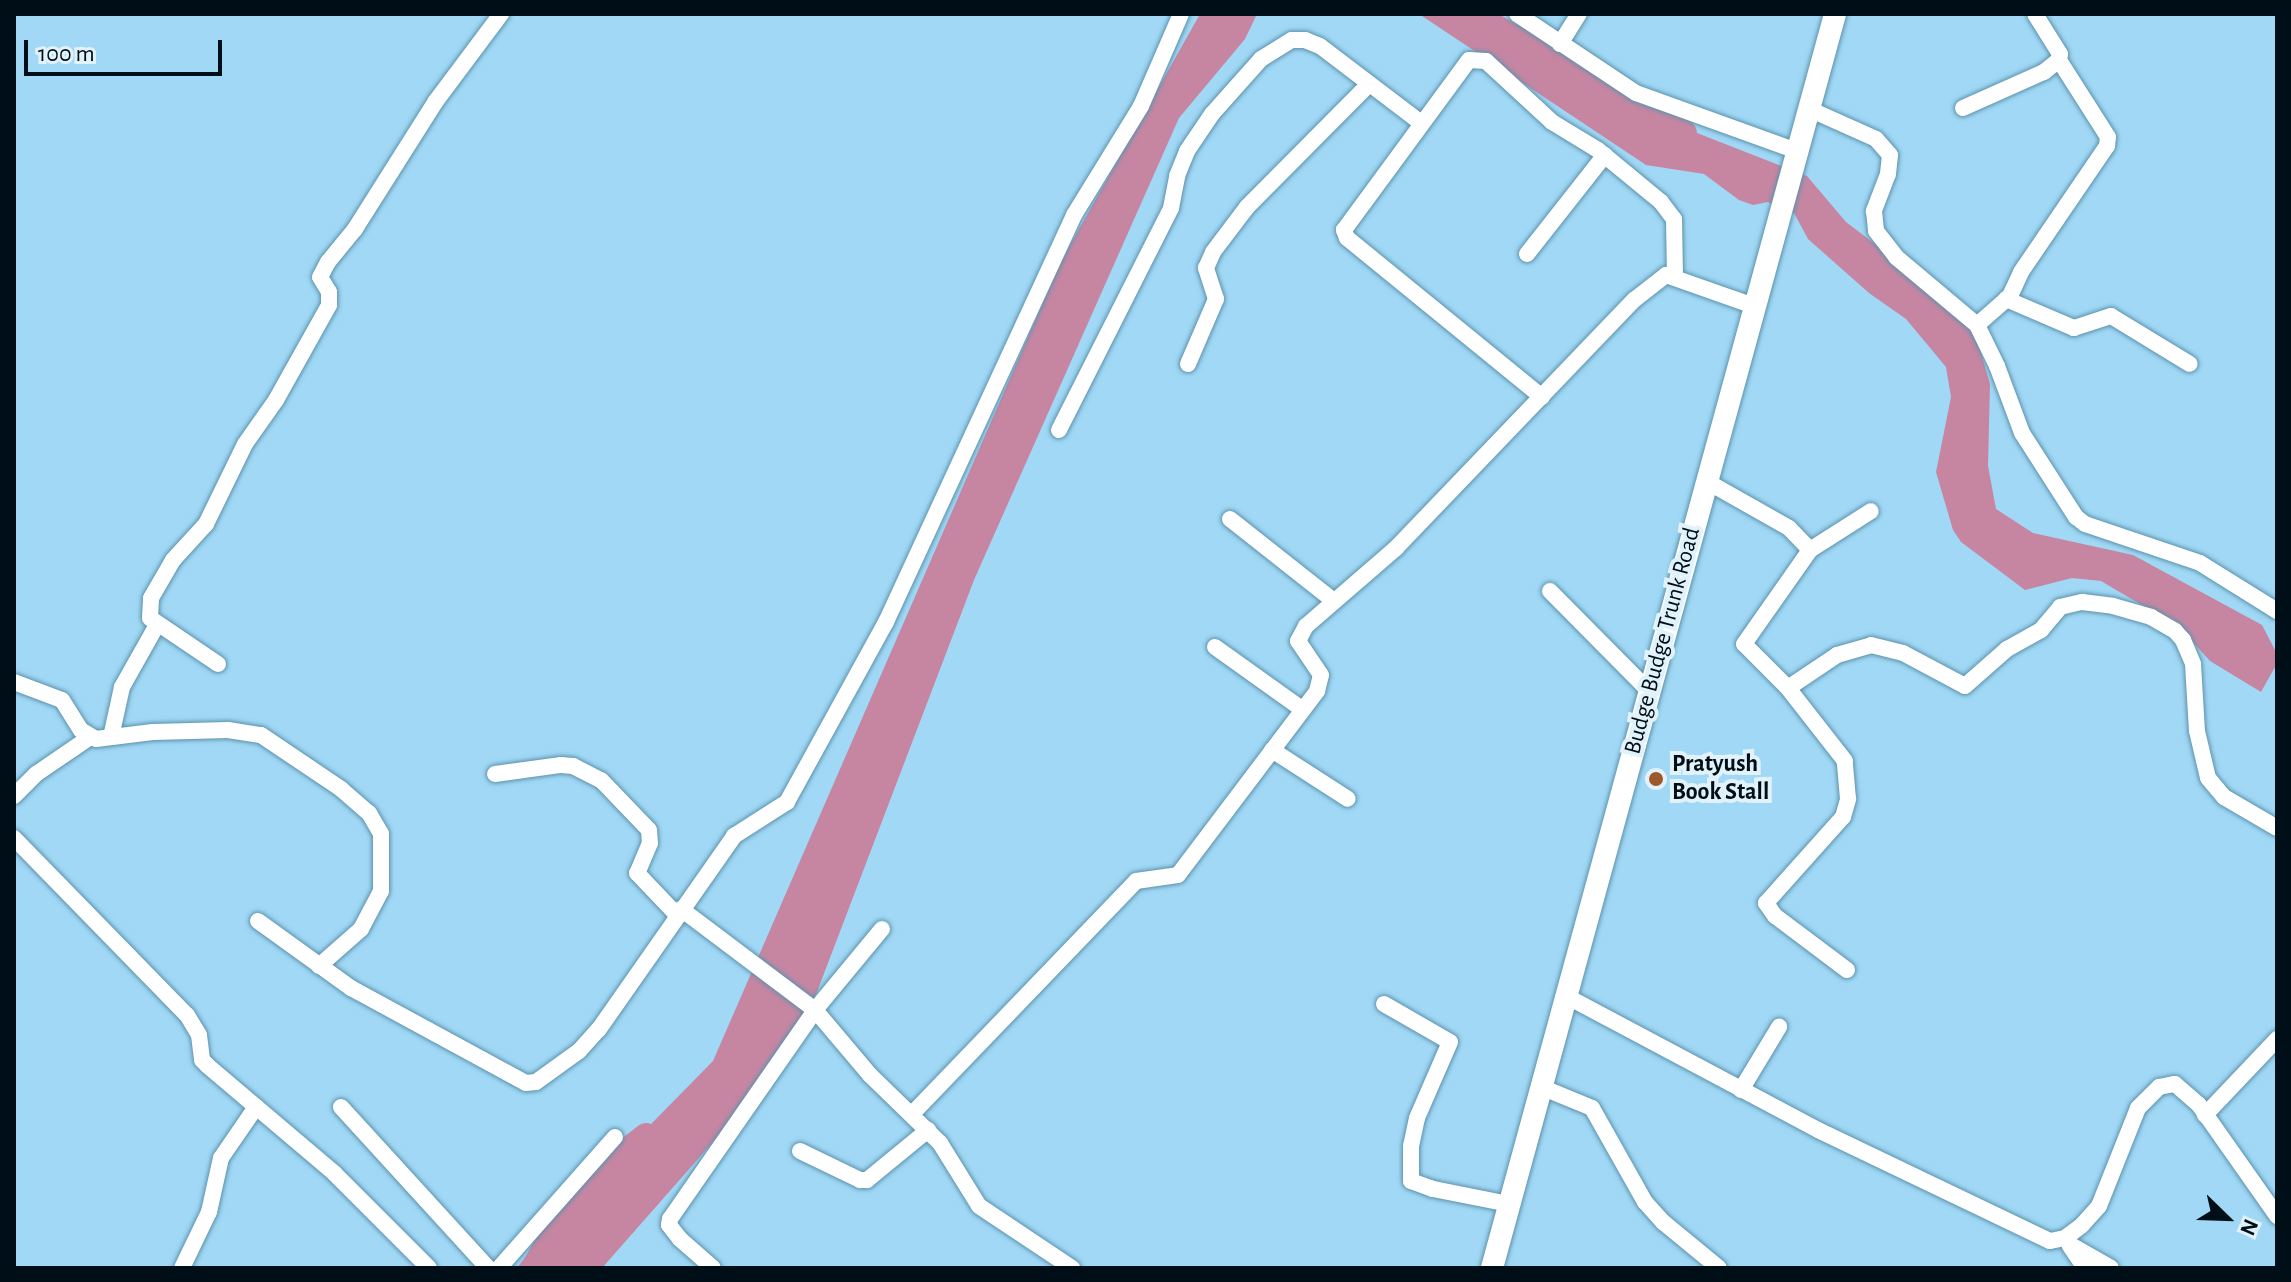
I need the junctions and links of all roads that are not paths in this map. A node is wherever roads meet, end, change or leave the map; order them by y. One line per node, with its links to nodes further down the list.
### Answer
1 (501, 14): 31 (street)
2 (1181, 14): 46 (street)
3 (1517, 14): 7 (street)
4 (1579, 14): 7 (street)
5 (1835, 14): 11 (main road, Budge Budge Trunk Road)
6 (2035, 14): 8 (street)
7 (1560, 44): 14 (street)
8 (2059, 60): 10 (street); 17 (street)
9 (1369, 84): 12 (street); 20 (street); 23 (street)
10 (1963, 108)
11 (1809, 109): 14 (main road, Budge Budge Trunk Road); 19 (street)
12 (1421, 123): 13 (street); 22 (street)
13 (1605, 155): 15 (street); 16 (street)
14 (1795, 160): 18 (main road, Budge Budge Trunk Road)
15 (1527, 254)
16 (1675, 276): 18 (street); 22 (street)
17 (2006, 299): 19 (street); 21 (street)
18 (1754, 306): 24 (main road, Budge Budge Trunk Road)
19 (1977, 325): 30 (street)
20 (1188, 364)
21 (2190, 364)
22 (1542, 397): 29 (street)
23 (1059, 430)
24 (1706, 481): 27 (street); 36 (main road, Budge Budge Trunk Road)
25 (1871, 511): 27 (street)
26 (1230, 519): 29 (street)
27 (1810, 550): 35 (street)
28 (1550, 591): 36 (street)
29 (1334, 601): 37 (street)
30 (2277, 611)
31 (157, 625): 33 (street); 39 (street)
32 (1215, 647): 37 (street)
33 (218, 664)
34 (14, 682): 38 (street)
35 (1788, 688): 44 (street); 50 (street)
36 (1649, 691): 51 (main road, Budge Budge Trunk Road)
37 (1303, 710): 40 (street)
38 (90, 737): 39 (street); 42 (street)
39 (111, 737): 49 (street)
40 (1272, 750): 43 (street); 60 (street)
41 (495, 774): 46 (street)
42 (14, 796)
43 (1348, 799)
44 (2277, 828)
45 (14, 838): 58 (street)
46 (679, 912): 49 (street); 53 (street)
47 (258, 921): 49 (street)
48 (882, 929): 53 (street)
49 (319, 966)
50 (1847, 970)
51 (1566, 996): 56 (main road, Budge Budge Trunk Road); 57 (street)
52 (1384, 1004): 65 (street)
53 (811, 1007): 60 (street); 72 (street)
54 (1779, 1027): 57 (street)
55 (2277, 1039): 61 (street)
56 (1541, 1087): 65 (main road, Budge Budge Trunk Road); 75 (street)
57 (1741, 1090): 67 (street)
58 (256, 1107): 68 (street); 69 (street)
59 (341, 1107): 70 (street)
60 (912, 1114): 62 (street)
61 (2205, 1115): 66 (street); 67 (street)
62 (928, 1130): 64 (street); 73 (street)
63 (615, 1137): 71 (street)
64 (800, 1151)
65 (1509, 1204): 74 (main road, Budge Budge Trunk Road)
66 (2277, 1216)
67 (2067, 1241): 76 (street); 77 (street)
68 (182, 1268)
69 (429, 1268)
70 (488, 1268)
71 (499, 1268)
72 (713, 1268)
73 (1072, 1268)
74 (1492, 1268)
75 (1719, 1268)
76 (2085, 1268)
77 (2111, 1268)

